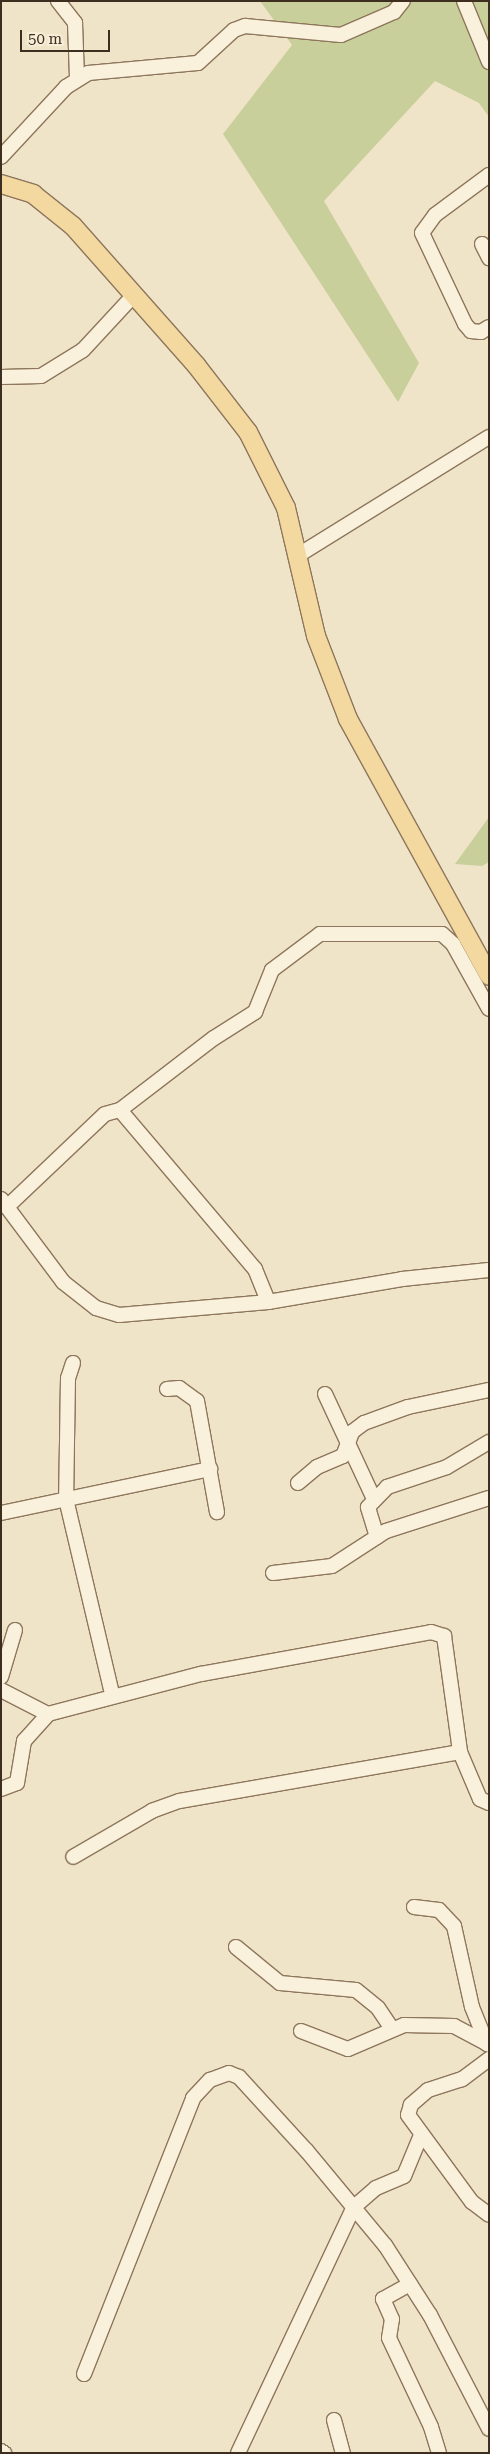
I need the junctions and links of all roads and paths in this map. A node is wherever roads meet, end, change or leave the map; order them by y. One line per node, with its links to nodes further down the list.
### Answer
1 (58, 1): 5 (street)
2 (403, 1): 5 (street)
3 (464, 1): 4 (street)
4 (489, 62)
5 (77, 78): 6 (street)
6 (1, 157)
7 (489, 175): 12 (street)
8 (1, 184): 11 (main road)
9 (482, 244): 10 (street)
10 (489, 258)
11 (134, 295): 13 (street); 15 (main road)
12 (489, 327)
13 (1, 377)
14 (489, 436): 15 (street)
15 (300, 554): 16 (main road)
16 (489, 976)
17 (489, 1008): 18 (street)
18 (120, 1110): 19 (street); 21 (street)
19 (5, 1202): 21 (street)
20 (489, 1270): 21 (street)
21 (268, 1302)
22 (73, 1363): 32 (street)
23 (167, 1389): 28 (street)
24 (489, 1390): 27 (street)
25 (325, 1394): 27 (street)
26 (489, 1442): 31 (street)
27 (350, 1445): 29 (street); 31 (street)
28 (210, 1469): 32 (street); 33 (street)
29 (298, 1483)
30 (489, 1498): 35 (street)
31 (374, 1499): 35 (street)
32 (66, 1500): 34 (street); 40 (street)
33 (217, 1512)
34 (1, 1513)
35 (377, 1537): 36 (street)
36 (273, 1573)
37 (15, 1630): 38 (street)
38 (1, 1677)
39 (1, 1690): 41 (street)
40 (112, 1694): 41 (street); 42 (street)
41 (48, 1714): 43 (street)
42 (460, 1752): 44 (street); 45 (street)
43 (1, 1789)
44 (489, 1803)
45 (73, 1858)
46 (414, 1907): 50 (street)
47 (236, 1947): 48 (street)
48 (392, 2029): 49 (street); 50 (street)
49 (301, 2030)
50 (488, 2045)
51 (489, 2059): 52 (street)
52 (421, 2135): 53 (street); 54 (street)
53 (354, 2207): 55 (street); 56 (street); 59 (street)
54 (489, 2216)
55 (410, 2284): 58 (street); 61 (street)
56 (84, 2374)
57 (334, 2420): 60 (street)
58 (489, 2429)
59 (238, 2453)
60 (344, 2453)
61 (439, 2453)

